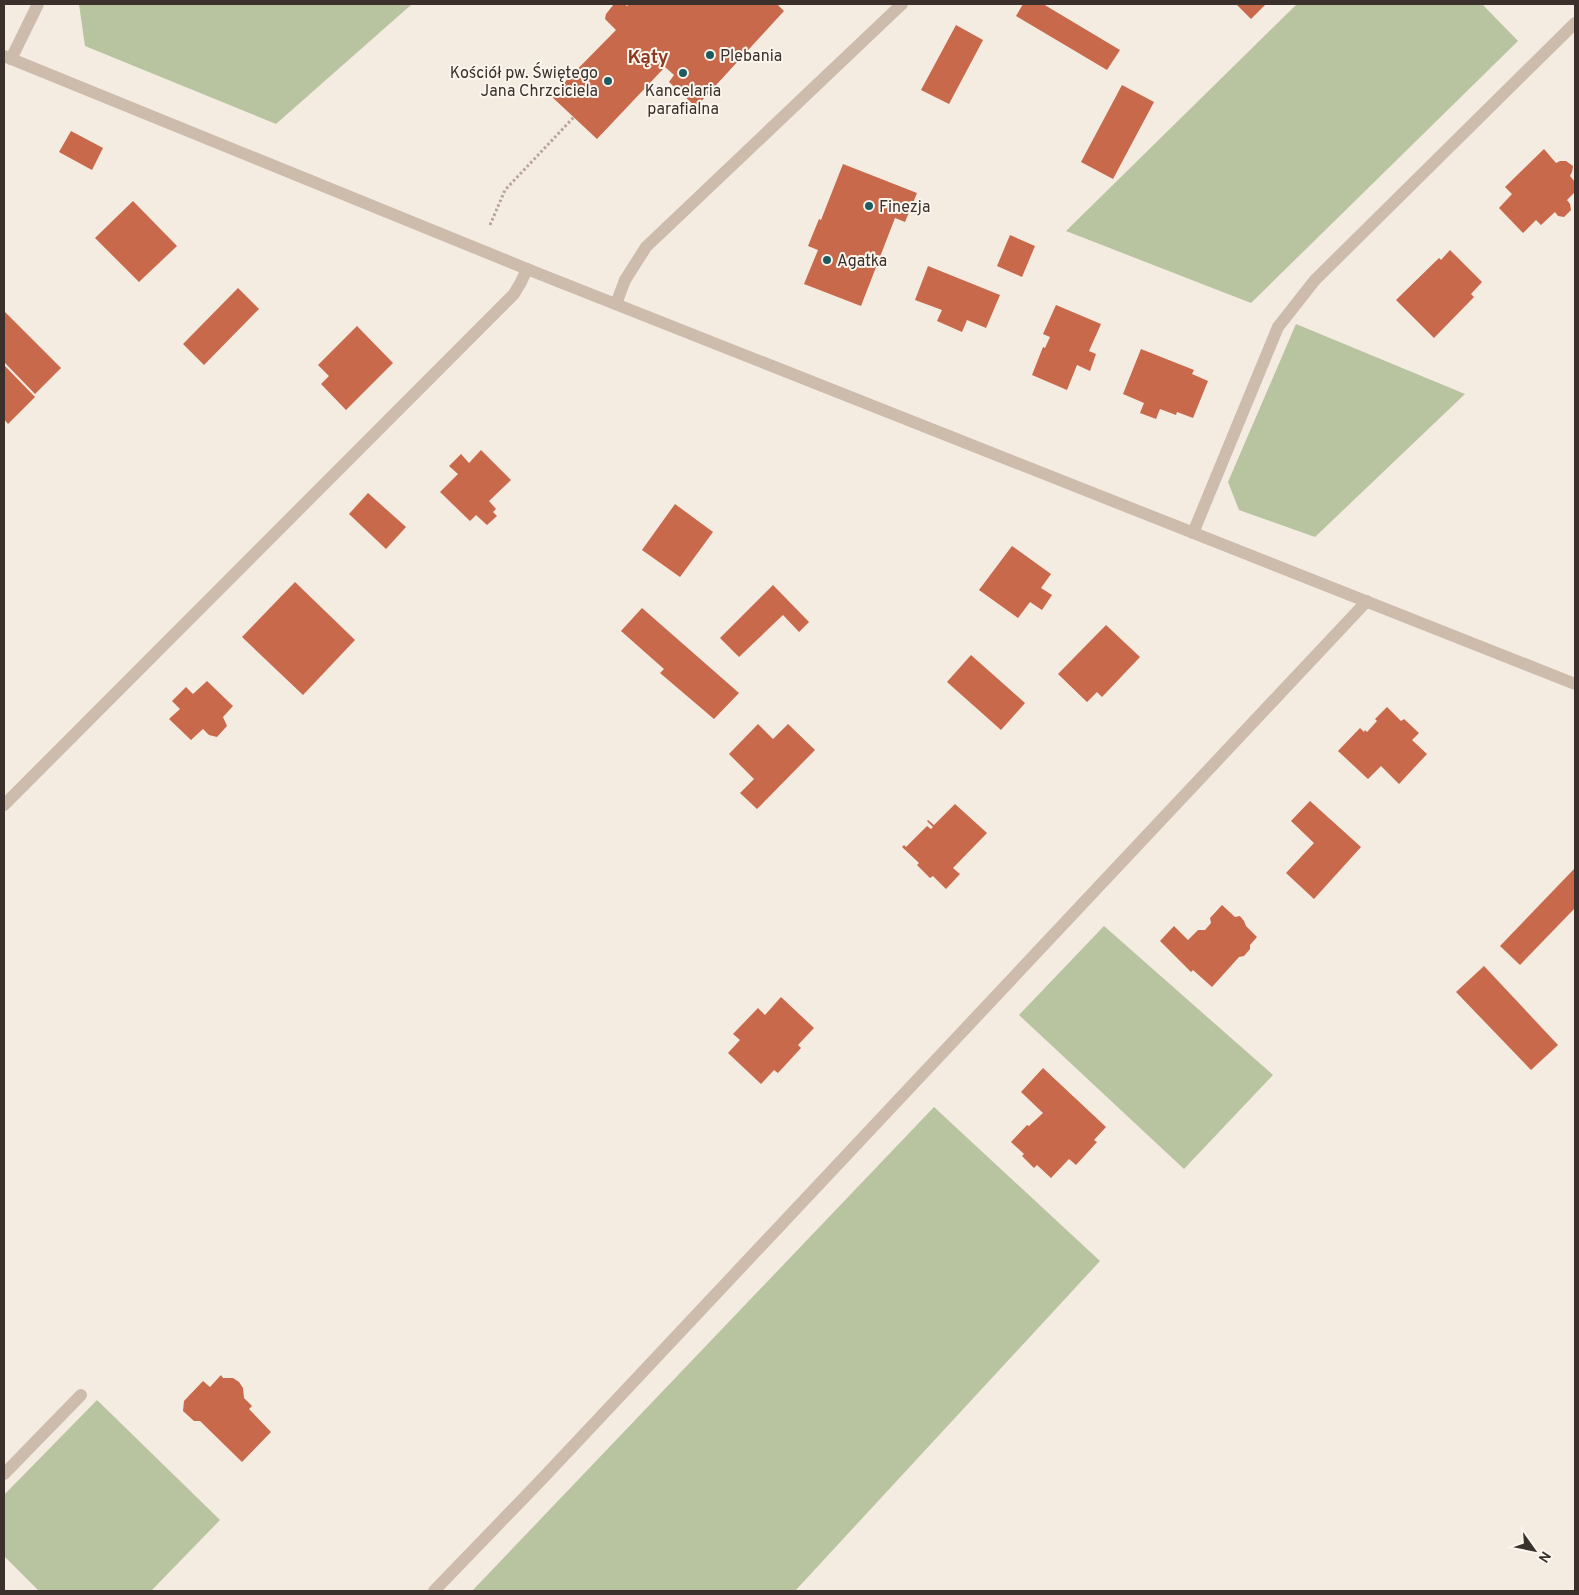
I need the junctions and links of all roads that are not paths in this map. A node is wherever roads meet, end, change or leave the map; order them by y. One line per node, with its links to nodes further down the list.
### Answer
1 (38, 4): 4 (street)
2 (902, 4): 6 (street)
3 (1575, 23): 7 (street)
4 (7, 58): 5 (street)
5 (527, 269): 6 (street); 10 (street)
6 (616, 304): 7 (street)
7 (1193, 533): 8 (street)
8 (1367, 601): 9 (street); 13 (street)
9 (1575, 684)
10 (4, 805)
11 (81, 1395): 12 (street)
12 (4, 1474)
13 (434, 1591)

